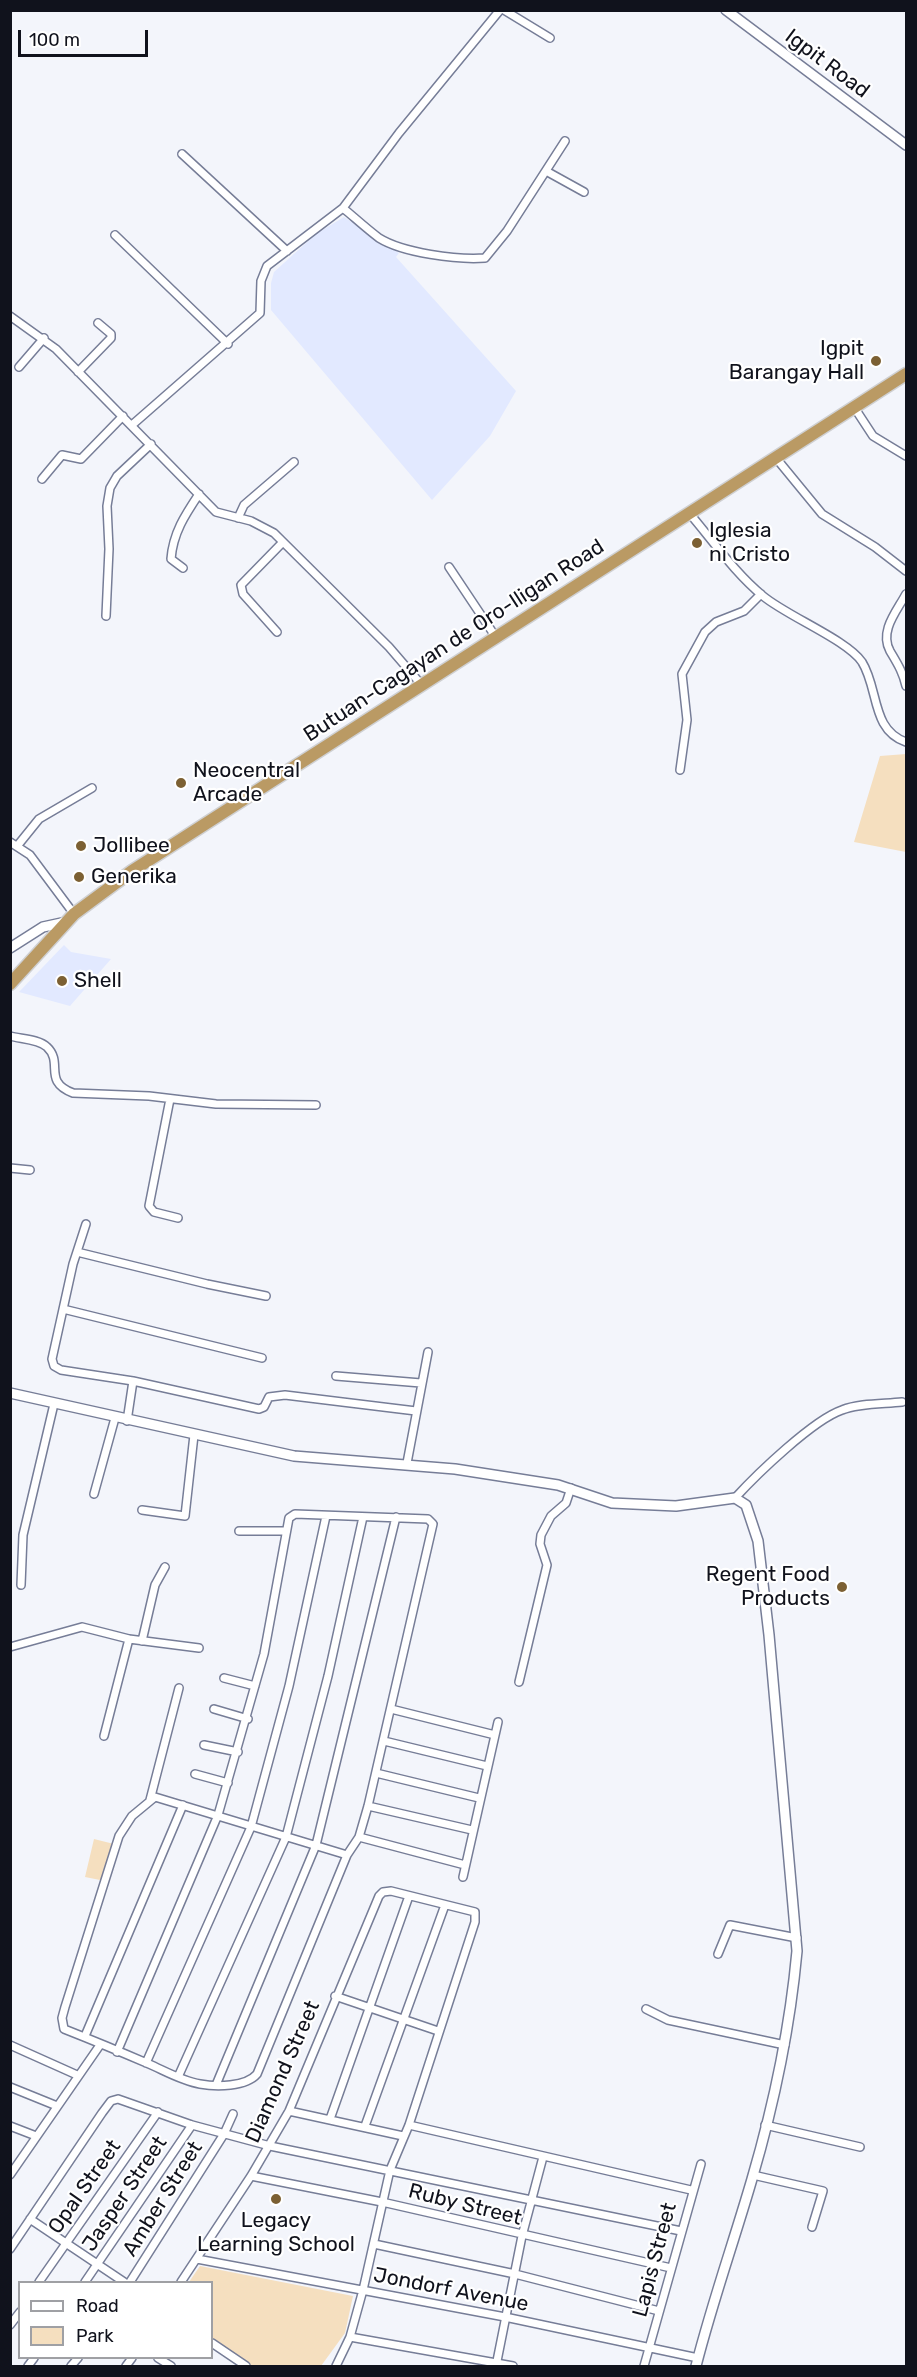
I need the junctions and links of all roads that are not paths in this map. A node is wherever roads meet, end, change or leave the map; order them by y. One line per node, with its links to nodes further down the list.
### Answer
1 (502, 10): 3 (street); 9 (street)
2 (726, 10): 5 (street, Igpit Road)
3 (550, 38)
4 (565, 141): 7 (street)
5 (906, 146)
6 (182, 154): 11 (street)
7 (546, 171): 8 (street); 9 (street)
8 (584, 192)
9 (343, 208): 11 (street)
10 (115, 235): 15 (street)
11 (287, 251): 15 (street)
12 (10, 316): 14 (street)
13 (98, 323): 17 (street)
14 (44, 338): 16 (street); 17 (street)
15 (228, 344): 21 (street)
16 (19, 367)
17 (78, 372): 20 (street)
18 (906, 374): 19 (highway, Butuan-Cagayan de Oro-Iligan Road)
19 (854, 408): 23 (street); 24 (highway, Butuan-Cagayan de Oro-Iligan Road)
20 (123, 416): 21 (street); 26 (street)
21 (132, 425): 22 (street)
22 (151, 444): 27 (street); 36 (street)
23 (906, 456)
24 (776, 458): 28 (highway, Butuan-Cagayan de Oro-Iligan Road); 33 (street)
25 (294, 462): 29 (street)
26 (42, 479)
27 (199, 494): 29 (street); 32 (street)
28 (690, 514): 34 (street); 38 (highway, Butuan-Cagayan de Oro-Iligan Road)
29 (238, 518): 30 (street)
30 (283, 542): 37 (street); 39 (street)
31 (448, 567): 38 (street)
32 (183, 568)
33 (906, 571)
34 (761, 594): 41 (street); 42 (street)
35 (906, 594): 40 (street)
36 (106, 616)
37 (277, 632)
38 (495, 636): 39 (highway, Butuan-Cagayan de Oro-Iligan Road)
39 (420, 683): 46 (highway, Butuan-Cagayan de Oro-Iligan Road)
40 (906, 686)
41 (906, 742)
42 (680, 770)
43 (92, 788): 45 (street)
44 (10, 842): 45 (street)
45 (18, 845): 46 (street)
46 (70, 918): 47 (street); 48 (highway, Butuan-Cagayan de Oro-Iligan Road)
47 (10, 948)
48 (10, 984)
49 (10, 1036): 50 (street)
50 (170, 1099): 51 (street); 54 (street)
51 (316, 1105)
52 (10, 1168): 53 (street)
53 (30, 1170)
54 (178, 1218)
55 (86, 1224): 56 (street)
56 (77, 1252): 57 (street); 58 (street)
57 (266, 1296)
58 (63, 1309): 60 (street); 62 (street)
59 (428, 1352): 63 (street)
60 (262, 1358)
61 (336, 1376): 63 (street)
62 (134, 1382): 67 (street); 69 (street)
63 (421, 1383): 67 (street)
64 (10, 1393): 66 (street)
65 (902, 1402): 74 (street)
66 (54, 1404): 68 (street); 82 (street)
67 (416, 1411): 71 (street)
68 (115, 1418): 69 (street); 73 (street)
69 (127, 1421): 70 (street)
70 (194, 1436): 71 (street); 75 (street)
71 (407, 1463): 72 (street)
72 (571, 1488): 74 (street); 88 (street)
73 (94, 1494)
74 (735, 1498): 119 (street)
75 (142, 1510)
76 (326, 1516): 77 (street); 80 (street); 109 (street)
77 (363, 1516): 78 (street); 111 (street)
78 (396, 1517): 91 (street); 113 (street)
79 (239, 1531): 80 (street)
80 (286, 1531): 89 (street)
81 (165, 1567): 84 (street)
82 (21, 1585)
83 (129, 1639): 84 (street); 85 (street); 96 (street)
84 (142, 1641): 86 (street)
85 (10, 1647)
86 (199, 1648)
87 (224, 1678): 89 (street)
88 (519, 1682)
89 (255, 1686): 93 (street)
90 (179, 1688): 105 (street)
91 (391, 1709): 95 (street); 97 (street)
92 (214, 1710): 93 (street)
93 (248, 1719): 99 (street)
94 (498, 1722): 95 (street)
95 (495, 1735): 100 (street)
96 (104, 1736)
97 (384, 1741): 100 (street); 101 (street)
98 (204, 1744): 99 (street)
99 (238, 1752): 103 (street)
100 (488, 1766): 104 (street)
101 (376, 1773): 104 (street); 107 (street)
102 (195, 1774): 103 (street)
103 (228, 1783): 108 (street)
104 (479, 1798): 110 (street)
105 (150, 1800): 106 (street); 126 (street)
106 (183, 1805): 108 (street); 126 (street)
107 (368, 1806): 110 (street); 112 (street)
108 (218, 1815): 109 (street); 130 (street)
109 (251, 1827): 111 (street); 131 (street)
110 (472, 1830): 115 (street)
111 (286, 1837): 113 (street); 133 (street)
112 (359, 1837): 114 (street); 115 (street)
113 (316, 1845): 114 (street); 134 (street)
114 (347, 1855): 134 (street)
115 (465, 1865): 116 (street)
116 (463, 1877)
117 (409, 1896): 118 (street); 121 (street, Diamond Street); 122 (street)
118 (445, 1905): 124 (street); 125 (street)
119 (797, 1938): 120 (street); 129 (street)
120 (718, 1954)
121 (335, 1996): 122 (street); 137 (street, Diamond Street)
122 (367, 2008): 124 (street); 140 (street)
123 (646, 2009): 129 (street)
124 (403, 2019): 125 (street); 145 (street)
125 (438, 2031): 142 (street)
126 (85, 2036): 128 (street)
127 (10, 2045): 132 (street)
128 (100, 2045): 130 (street); 132 (street)
129 (785, 2045): 143 (street)
130 (117, 2052): 131 (street)
131 (146, 2063): 133 (street)
132 (77, 2075): 136 (street)
133 (178, 2077): 134 (street)
134 (216, 2085)
135 (10, 2087): 136 (street)
136 (57, 2106): 147 (street)
137 (289, 2111): 140 (street); 149 (street, Diamond Street)
138 (158, 2112): 141 (street); 160 (street); 164 (street, Opal Street)
139 (233, 2114): 146 (street, Amber Street)
140 (330, 2119): 145 (street)
141 (192, 2125): 146 (street); 168 (street, Jasper Street)
142 (409, 2125): 148 (street); 151 (street)
143 (765, 2125): 150 (street); 155 (street)
144 (10, 2126): 147 (street)
145 (365, 2126): 148 (street)
146 (224, 2134): 149 (street); 174 (street, Amber Street)
147 (36, 2136): 154 (street)
148 (403, 2136): 153 (street)
149 (270, 2146): 153 (street); 156 (street, Diamond Street)
150 (860, 2147)
151 (543, 2157): 157 (street); 158 (street)
152 (701, 2164): 157 (street, Lapis Street)
153 (390, 2170): 158 (street); 159 (street)
154 (12, 2171)
155 (753, 2175): 161 (street); 182 (street)
156 (251, 2176): 159 (street, Ruby Street); 167 (street, Diamond Street)
157 (692, 2190): 162 (street, Lapis Street)
158 (531, 2201): 162 (street); 163 (street)
159 (382, 2202): 163 (street, Ruby Street); 165 (street)
160 (30, 2219): 164 (street); 166 (street)
161 (813, 2227)
162 (681, 2231): 169 (street, Lapis Street)
163 (522, 2236): 169 (street, Ruby Street); 170 (street)
164 (66, 2243): 168 (street); 171 (street, Opal Street)
165 (374, 2244): 170 (street); 176 (street)
166 (10, 2249)
167 (197, 2259): 175 (street, Diamond Street); 176 (street, Jondorf Avenue)
168 (98, 2264): 172 (street, Jasper Street); 173 (street)
169 (671, 2268): 177 (street, Lapis Street)
170 (515, 2274): 177 (street); 178 (street)
171 (40, 2281)
172 (86, 2281)
173 (121, 2281)
174 (131, 2281)
175 (183, 2281)
176 (363, 2290): 178 (street, Jondorf Avenue); 179 (street)
177 (659, 2311): 181 (street, Lapis Street)
178 (505, 2317): 181 (street, Jondorf Avenue); 183 (street)
179 (350, 2337): 183 (street); 184 (street)
180 (213, 2344): 185 (street)
181 (649, 2347): 182 (street, Jondorf Avenue); 187 (street, Lapis Street)
182 (697, 2362)
183 (497, 2365): 186 (street)
184 (337, 2366)
185 (246, 2367)
186 (513, 2367)
187 (644, 2367)

